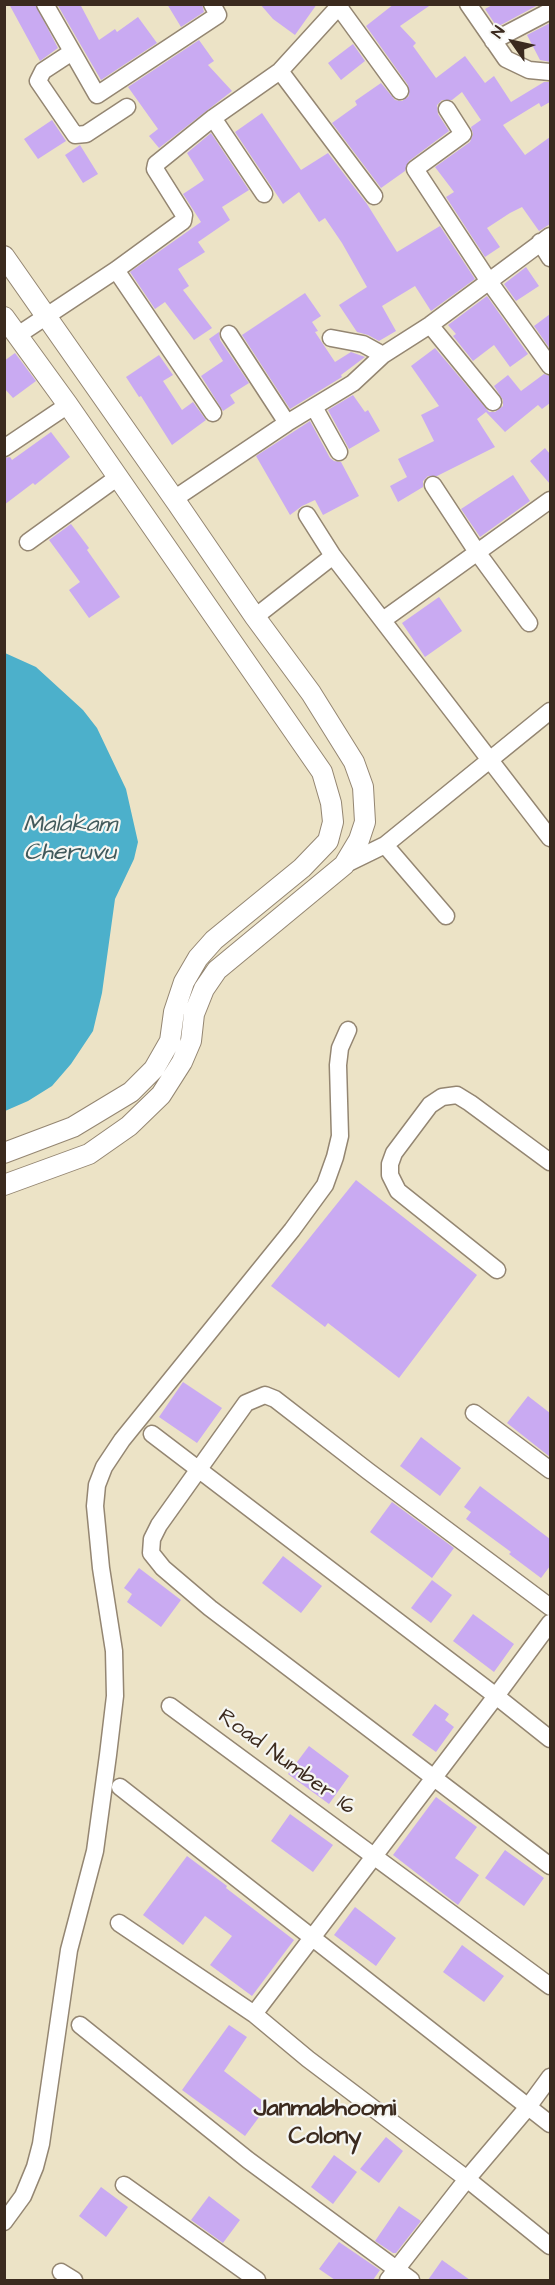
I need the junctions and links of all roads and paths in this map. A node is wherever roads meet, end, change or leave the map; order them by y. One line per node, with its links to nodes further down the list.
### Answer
1 (45, 4): 7 (street)
2 (212, 4): 7 (street)
3 (468, 4): 6 (street)
4 (340, 6): 8 (street); 10 (street)
5 (550, 11): 6 (street)
6 (493, 41): 9 (street)
7 (72, 52): 11 (street)
8 (280, 71): 13 (street); 15 (street)
9 (550, 72)
10 (400, 92)
11 (127, 106)
12 (447, 109): 20 (street)
13 (213, 118): 14 (street); 19 (street)
14 (264, 194)
15 (374, 196)
16 (545, 239): 18 (street); 20 (street)
17 (4, 256): 21 (street)
18 (550, 258)
19 (116, 270): 21 (street); 32 (street)
20 (488, 280): 23 (street); 28 (street)
21 (47, 316): 25 (street); 38 (street)
22 (4, 317): 25 (street)
23 (430, 325): 27 (street); 29 (street)
24 (229, 334): 33 (street)
25 (18, 335): 30 (street)
26 (331, 338): 27 (street)
27 (383, 355): 31 (street)
28 (550, 366)
29 (493, 402)
30 (68, 405): 34 (street); 36 (street)
31 (314, 407): 33 (street); 35 (street)
32 (213, 413)
33 (287, 423): 38 (street)
34 (4, 448)
35 (339, 452)
36 (118, 477): 41 (street); 53 (street)
37 (433, 485): 42 (street)
38 (174, 499): 44 (street)
39 (550, 500): 42 (street)
40 (307, 515): 43 (street)
41 (28, 542)
42 (477, 552): 45 (street); 46 (street)
43 (333, 556): 44 (street); 45 (street)
44 (255, 617): 51 (street)
45 (383, 620): 48 (street)
46 (529, 623)
47 (550, 711): 48 (street)
48 (489, 760): 49 (street); 50 (street)
49 (550, 838)
50 (385, 844): 51 (street); 52 (street)
51 (344, 865): 54 (street)
52 (446, 916)
53 (198, 958): 54 (street); 56 (street)
54 (217, 970): 57 (street)
55 (348, 1030): 85 (street)
56 (154, 1068): 57 (street); 58 (street)
57 (170, 1081): 60 (street)
58 (4, 1153)
59 (550, 1162): 61 (street)
60 (4, 1185)
61 (497, 1270)
62 (474, 1413): 65 (street)
63 (152, 1434): 64 (street)
64 (198, 1469): 66 (street); 68 (street); 71 (street)
65 (550, 1470)
66 (550, 1607)
67 (550, 1623): 68 (street)
68 (496, 1696): 70 (street); 71 (street)
69 (170, 1706): 73 (street, Road Number 16)
70 (550, 1739)
71 (435, 1779): 73 (street); 74 (street)
72 (120, 1787): 76 (street)
73 (374, 1857): 76 (street); 77 (street, Road Number 16)
74 (550, 1866)
75 (119, 1923): 78 (street)
76 (312, 1937): 78 (street); 81 (street)
77 (550, 1986)
78 (254, 2014): 83 (street)
79 (80, 2025): 87 (street)
80 (550, 2077): 81 (street)
81 (528, 2107): 82 (street); 83 (street)
82 (550, 2124)
83 (466, 2179): 86 (street); 87 (street)
84 (124, 2185): 88 (street)
85 (4, 2222)
86 (550, 2246)
87 (392, 2275): 89 (street)
88 (257, 2280)
89 (411, 2280)

